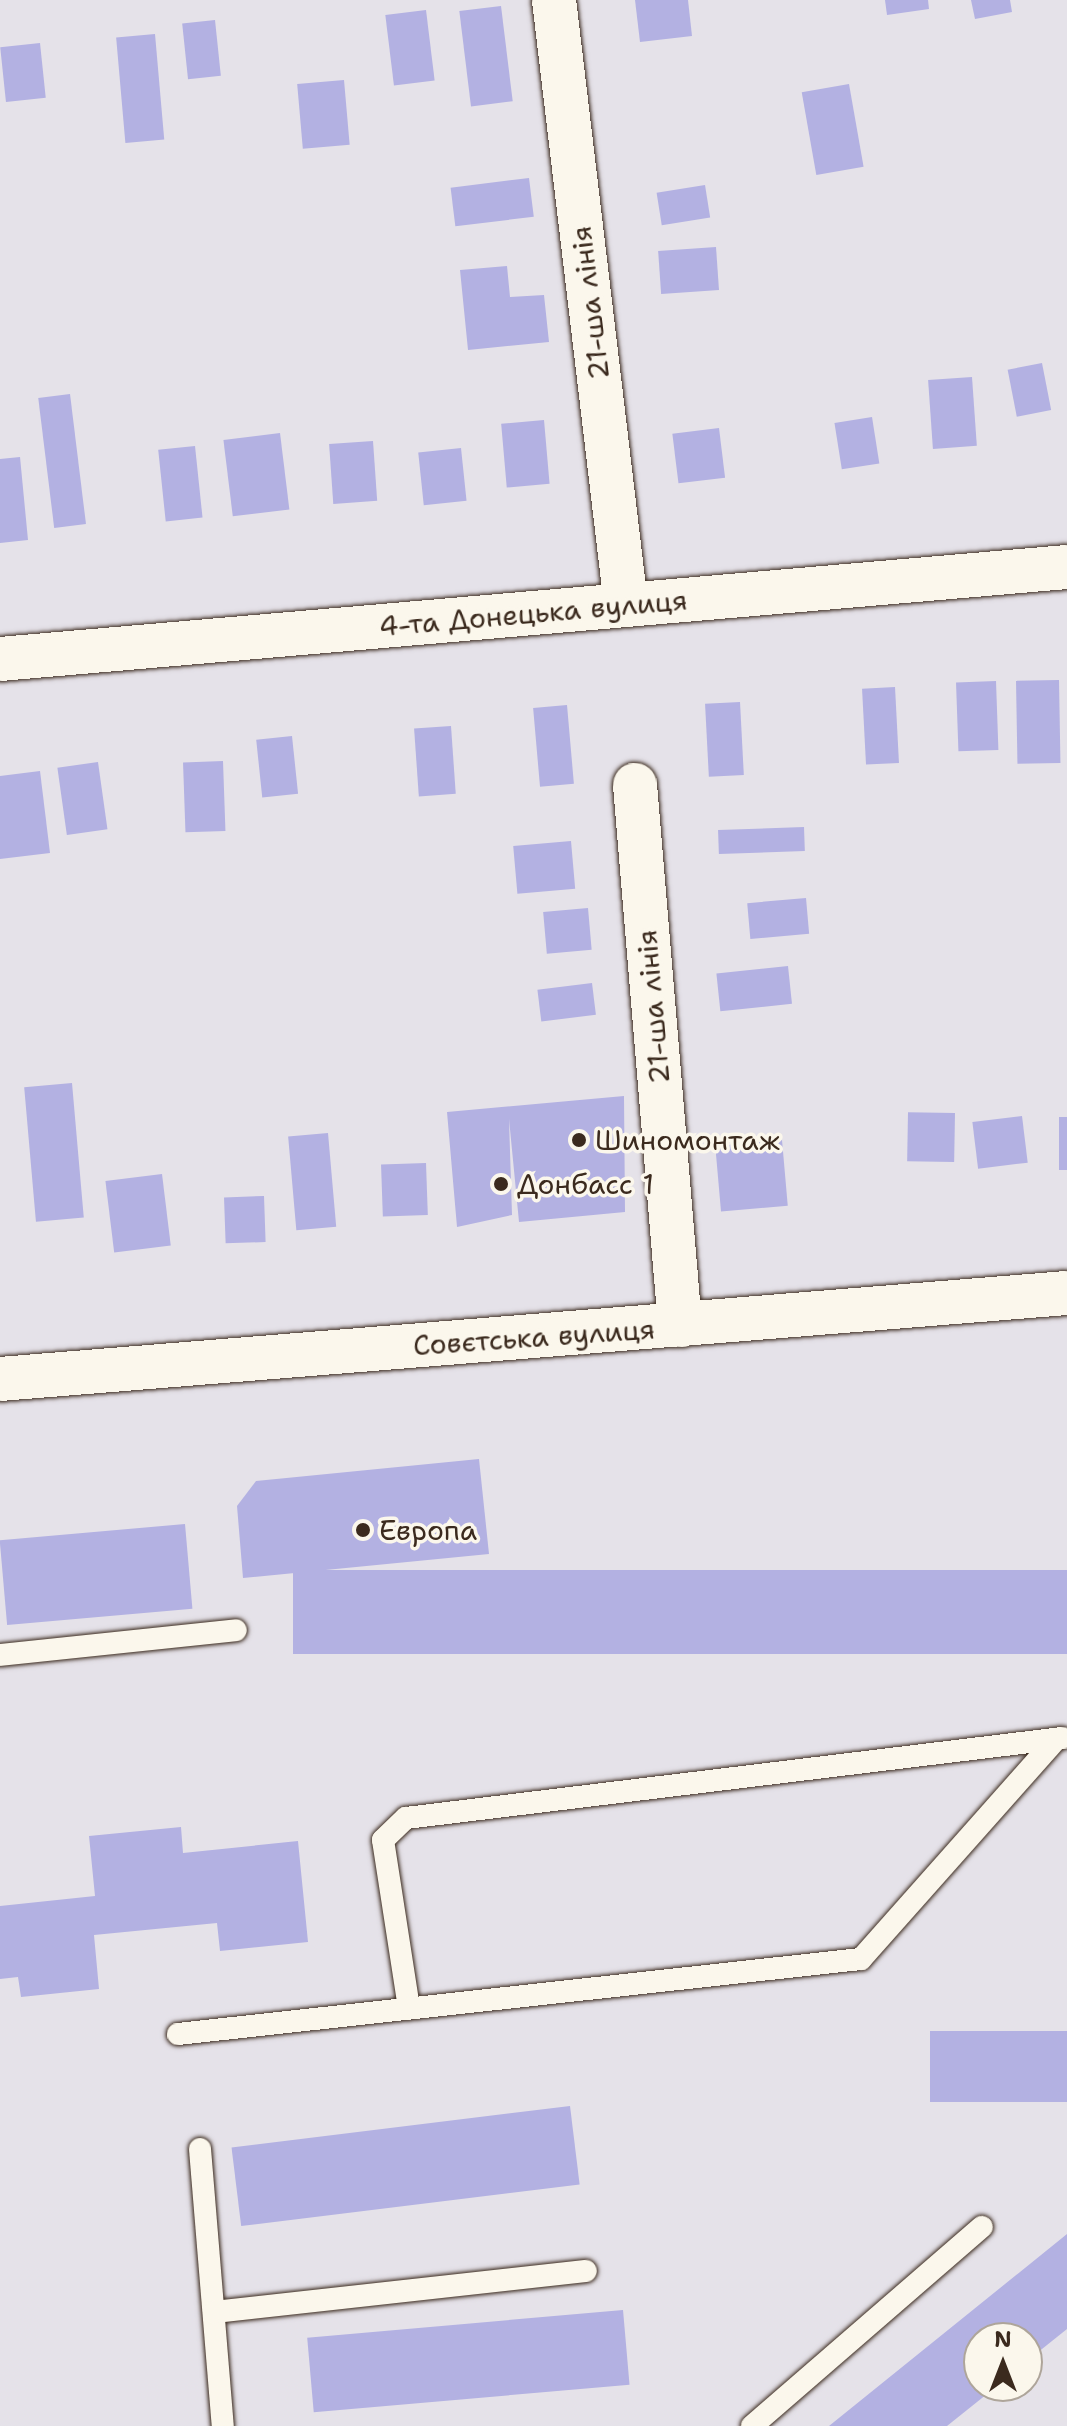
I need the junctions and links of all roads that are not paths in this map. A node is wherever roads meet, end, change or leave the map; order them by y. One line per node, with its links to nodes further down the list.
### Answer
1 (554, 0): 3 (street, 21-ша лінія)
2 (1067, 567): 3 (street, 4-та Донецька вулиця)
3 (626, 605): 4 (street, 4-та Донецька вулиця)
4 (0, 659)
5 (635, 785): 7 (street, 21-ша лінія)
6 (1067, 1293): 7 (street, Совєтська вулиця)
7 (680, 1325): 8 (street, Совєтська вулиця)
8 (0, 1379)
9 (236, 1630): 10 (lane)
10 (0, 1655)
11 (1061, 1738): 12 (lane); 12 (lane)
12 (409, 2008): 13 (lane)
13 (178, 2034)
14 (200, 2149): 17 (lane)
15 (982, 2227): 19 (lane)
16 (586, 2271): 17 (lane)
17 (214, 2312): 18 (lane)
18 (223, 2426)
19 (752, 2426)

